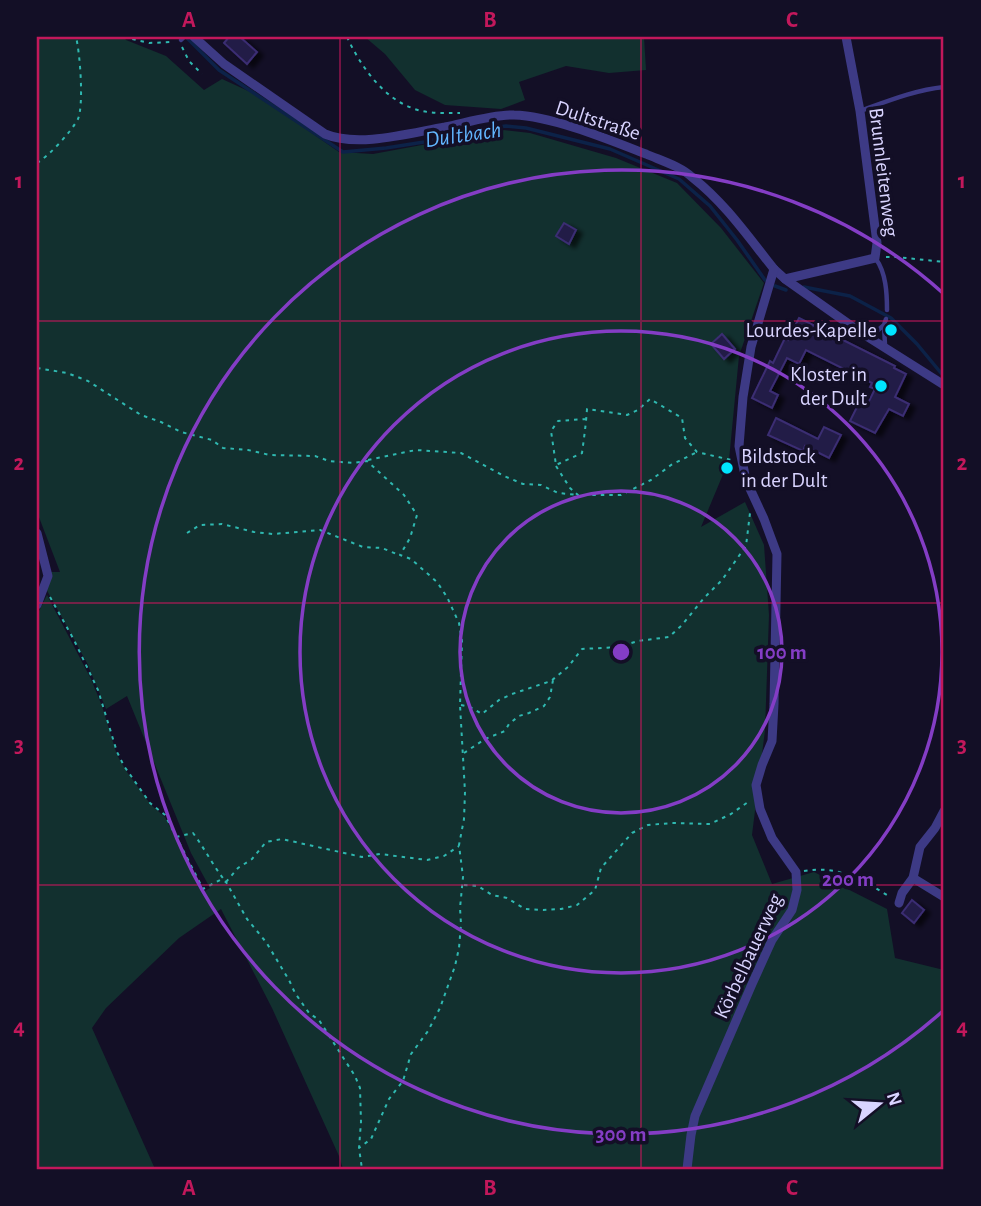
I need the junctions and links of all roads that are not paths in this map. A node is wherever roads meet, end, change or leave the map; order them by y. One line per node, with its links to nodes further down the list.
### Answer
1 (194, 37): 6 (street, Dultstraße)
2 (846, 37): 4 (street, Brunnleitenweg)
3 (944, 87): 4 (lane)
4 (860, 111): 5 (street, Brunnleitenweg)
5 (875, 258): 7 (street); 8 (lane, Brunnleitenweg)
6 (774, 269): 7 (street, Dultstraße); 20 (street, Körbelbauerweg)
7 (785, 279): 11 (street, Dultstraße)
8 (887, 310)
9 (886, 319): 10 (lane)
10 (884, 325): 11 (lane); 12 (lane)
11 (870, 337): 12 (street, Dultstraße)
12 (885, 348): 13 (street, Dultstraße)
13 (944, 385)
14 (37, 533): 15 (street)
15 (37, 605)
16 (944, 811): 17 (street)
17 (913, 878): 18 (street); 19 (street)
18 (944, 897)
19 (899, 903)
20 (687, 1169)

